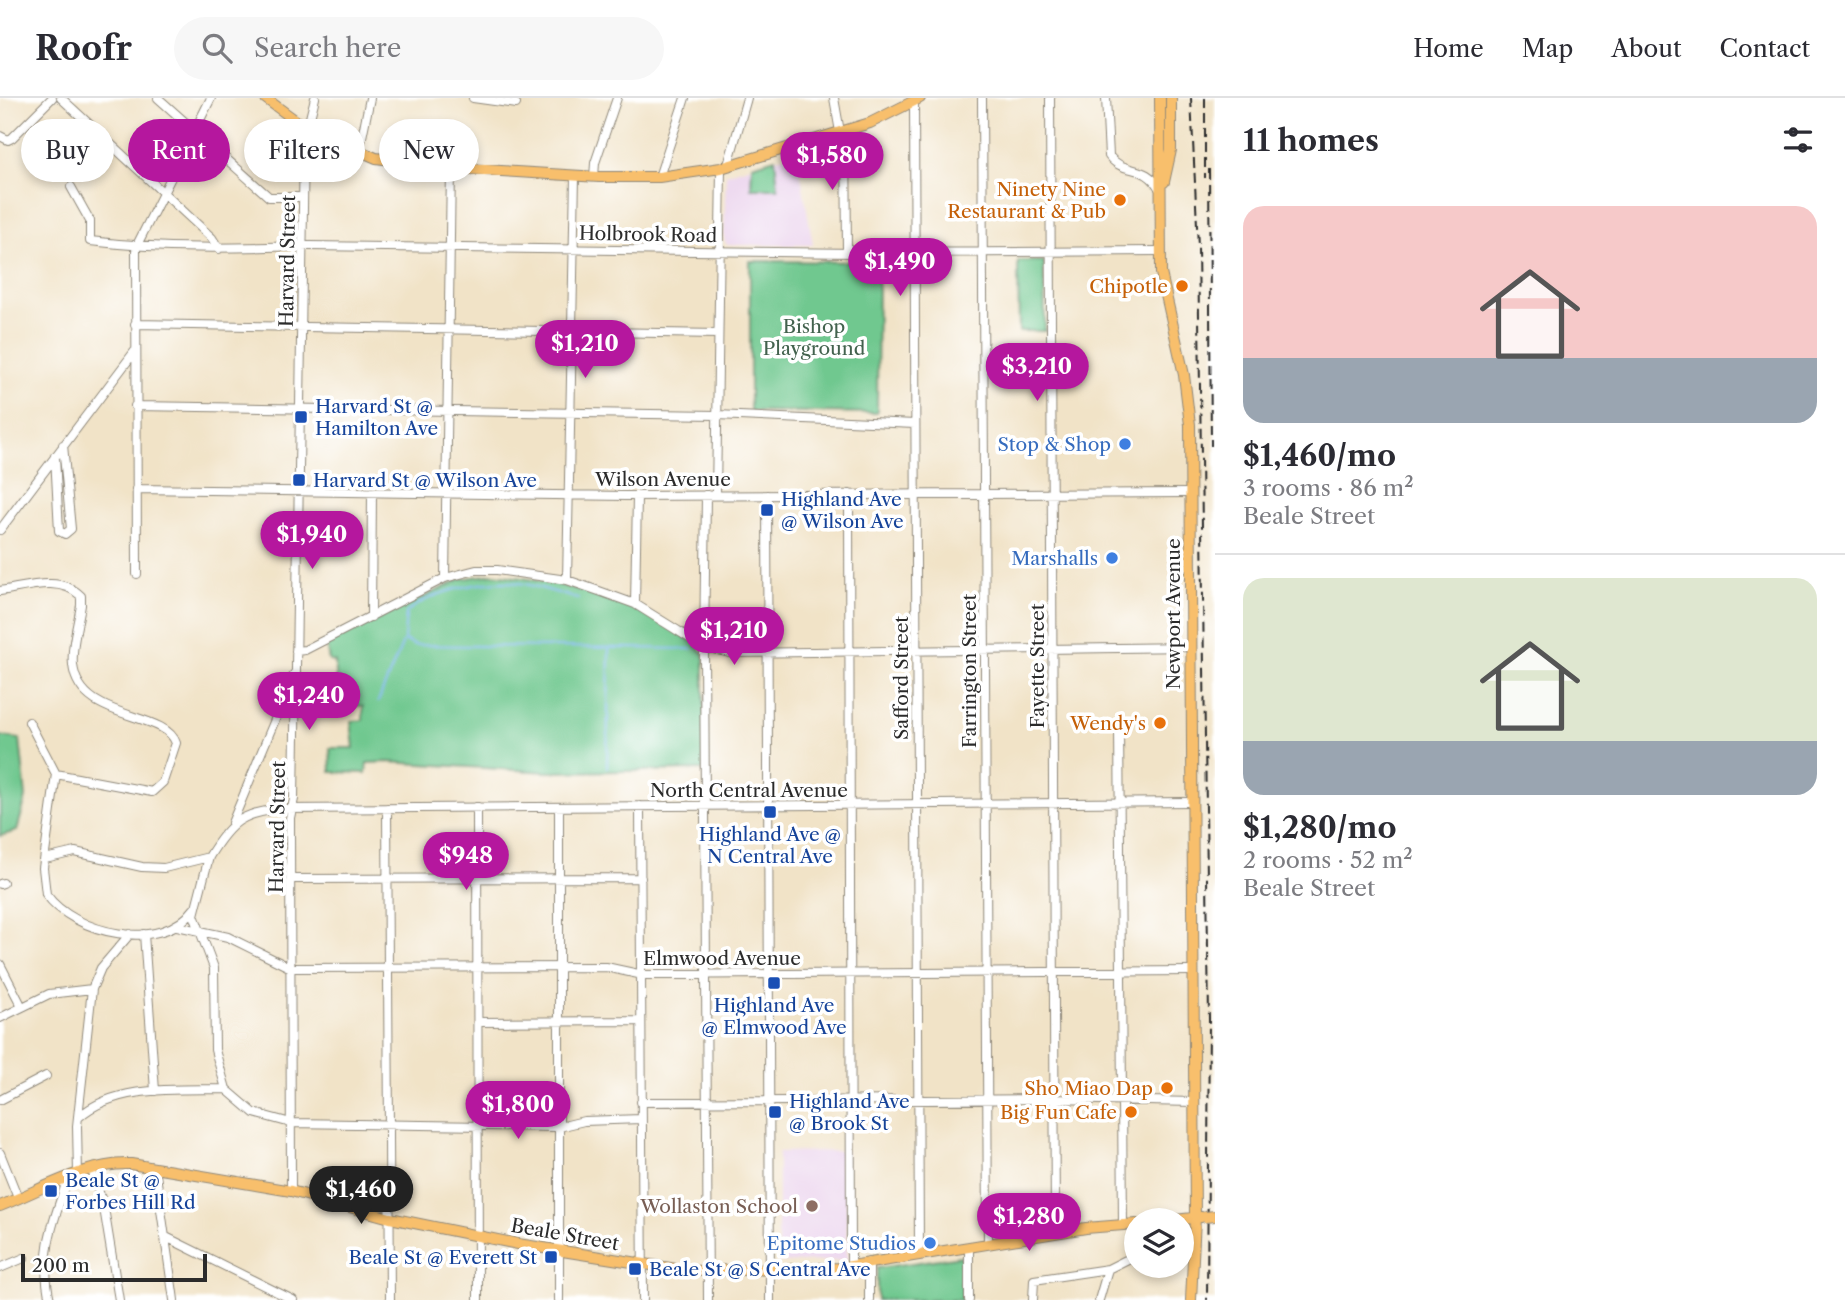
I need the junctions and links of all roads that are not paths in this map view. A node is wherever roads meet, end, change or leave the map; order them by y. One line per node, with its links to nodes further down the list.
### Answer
1 (52, 98): 28 (street)
2 (61, 98): 40 (street)
3 (158, 98): 22 (street)
4 (211, 98): 23 (street)
5 (265, 98): 24 (main road)
6 (314, 98): 25 (street, Harvard Street)
7 (370, 98): 26 (street)
8 (473, 98): 20 (street)
9 (610, 98): 21 (street)
10 (617, 98): 21 (street)
11 (685, 98): 34 (street)
12 (747, 98): 30 (street)
13 (834, 98): 27 (street)
14 (982, 98): 51 (street, Farrington Street)
15 (1050, 98): 52 (street, Fayette Street)
16 (1106, 98): 39 (street)
17 (1160, 98): 39 (main road, Newport Avenue)
18 (1171, 98): 39 (main road)
19 (917, 100): 27 (main road); 50 (street, Safford Street)
20 (516, 104)
21 (614, 107): 33 (street)
22 (181, 119)
23 (200, 119)
24 (293, 119)
25 (309, 119)
26 (365, 123)
27 (843, 131): 30 (main road); 49 (street)
28 (4, 138)
29 (230, 163): 41 (street)
30 (724, 167): 34 (main road); 47 (street)
31 (479, 170): 32 (main road)
32 (575, 176): 33 (main road); 46 (street)
33 (594, 177): 34 (main road)
34 (659, 177)
35 (169, 182): 40 (street)
36 (304, 182): 41 (street, Harvard Street)
37 (451, 182): 44 (street)
38 (71, 187): 43 (street, Holbrook Road)
39 (1161, 192): 48 (main road, Newport Avenue)
40 (163, 194): 43 (street); 45 (street)
41 (303, 197): 42 (street, Harvard Street)
42 (302, 246): 44 (street, Holbrook Road); 45 (street, Holbrook Road); 54 (street, Harvard Street)
43 (136, 247): 45 (street, Holbrook Road); 53 (street)
44 (449, 248): 46 (street, Holbrook Road); 55 (street)
45 (219, 249)
46 (573, 249): 47 (street, Holbrook Road); 56 (street)
47 (719, 251): 49 (street, Holbrook Road); 57 (street)
48 (1160, 251): 52 (street, Holbrook Road); 71 (main road, Newport Avenue)
49 (847, 253): 50 (street, Holbrook Road)
50 (914, 253): 51 (street, Holbrook Road); 64 (street, Safford Street)
51 (983, 253): 52 (street, Holbrook Road); 75 (street, Farrington Street)
52 (1051, 253): 70 (street, Fayette Street)
53 (135, 324): 54 (street); 58 (street)
54 (302, 327): 55 (street); 60 (street, Harvard Street)
55 (448, 329): 56 (street); 61 (street)
56 (572, 331): 57 (street); 62 (street)
57 (718, 334): 63 (street)
58 (135, 351): 59 (street); 65 (street)
59 (135, 406): 60 (street); 67 (street)
60 (301, 409): 61 (street); 68 (street, Harvard Street)
61 (447, 411): 62 (street); 72 (street)
62 (570, 414): 63 (street); 76 (street)
63 (717, 415): 64 (street); 78 (street)
64 (915, 424): 74 (street, Safford Street)
65 (63, 444): 66 (street); 66 (street)
66 (55, 456): 81 (street)
67 (136, 489): 68 (street, Wilson Avenue); 82 (street)
68 (299, 491): 69 (street, Wilson Avenue); 91 (street, Harvard Street)
69 (372, 492): 72 (street, Wilson Avenue); 87 (street)
70 (1052, 492): 71 (street, Wilson Avenue); 75 (street, Wilson Avenue); 90 (street, Fayette Street)
71 (1190, 493): 89 (main road, Newport Avenue)
72 (445, 494): 76 (street, Wilson Avenue); 83 (street)
73 (849, 494): 74 (street, Wilson Avenue); 79 (street, Wilson Avenue); 93 (street)
74 (917, 494): 75 (street, Wilson Avenue); 94 (street, Safford Street)
75 (985, 494): 92 (street, Farrington Street)
76 (569, 495): 80 (street, Wilson Avenue); 84 (street)
77 (706, 495): 78 (street, Wilson Avenue); 80 (street, Wilson Avenue); 88 (street)
78 (716, 495): 79 (street, Wilson Avenue)
79 (767, 495): 95 (street)
80 (637, 496): 86 (street)
81 (0, 530)
82 (137, 574)
83 (445, 579): 84 (street); 87 (street)
84 (567, 580): 86 (street)
85 (0, 591): 99 (street)
86 (635, 604): 88 (street)
87 (371, 617): 91 (street)
88 (704, 647): 95 (street); 108 (street)
89 (1191, 647): 90 (street); 100 (main road, Newport Avenue)
90 (1052, 650): 92 (street); 101 (street, Fayette Street)
91 (296, 651): 96 (street, Harvard Street)
92 (985, 651): 94 (street); 104 (street, Farrington Street)
93 (850, 652): 94 (street); 95 (street); 106 (street)
94 (917, 652): 103 (street, Safford Street)
95 (768, 653): 105 (street)
96 (296, 670): 111 (street, Harvard Street); 113 (street)
97 (29, 722): 99 (street)
98 (1119, 724): 102 (street)
99 (55, 774): 115 (street, Elmwood Avenue)
100 (1192, 802): 102 (street, North Central Avenue); 131 (main road, Newport Avenue)
101 (1053, 803): 102 (street, North Central Avenue); 104 (street, North Central Avenue); 133 (street, Fayette Street)
102 (1118, 803): 135 (street)
103 (918, 804): 104 (street, North Central Avenue); 106 (street, North Central Avenue); 132 (street, Safford Street)
104 (985, 804): 134 (street, Farrington Street)
105 (770, 805): 106 (street, North Central Avenue); 108 (street, North Central Avenue); 139 (street)
106 (851, 805): 137 (street)
107 (640, 806): 108 (street, North Central Avenue); 110 (street); 120 (street, North Central Avenue)
108 (705, 806): 136 (street)
109 (477, 807): 110 (street); 112 (street); 119 (street)
110 (559, 807): 116 (street)
111 (292, 808): 112 (street); 113 (street); 117 (street, Harvard Street)
112 (387, 808): 118 (street)
113 (232, 823): 114 (street)
114 (209, 857): 115 (street); 121 (street)
115 (45, 859): 124 (street, Elmwood Avenue)
116 (559, 877): 119 (street); 120 (street); 127 (street)
117 (291, 878): 118 (street); 128 (street, Harvard Street)
118 (387, 878): 119 (street); 129 (street)
119 (477, 878): 130 (street)
120 (640, 878): 138 (street, North Central Avenue)
121 (194, 909): 122 (street); 123 (street)
122 (177, 926): 123 (street, Elmwood Avenue); 125 (street, Elmwood Avenue)
123 (198, 932): 128 (street, Elmwood Avenue); 147 (street)
124 (130, 934): 125 (street, Elmwood Avenue); 140 (street)
125 (144, 934): 148 (street)
126 (0, 964): 141 (street)
127 (559, 967): 130 (street, Elmwood Avenue); 138 (street, Elmwood Avenue); 143 (street)
128 (291, 968): 129 (street, Elmwood Avenue); 161 (street, Harvard Street)
129 (389, 968): 130 (street, Elmwood Avenue); 162 (street)
130 (478, 968): 145 (street)
131 (1193, 971): 135 (street, Elmwood Avenue); 158 (main road, Newport Avenue)
132 (918, 972): 134 (street, Elmwood Avenue); 137 (street, Elmwood Avenue); 151 (street, Safford Street)
133 (1054, 972): 134 (street, Elmwood Avenue); 135 (street, Elmwood Avenue); 149 (street, Fayette Street)
134 (986, 973): 152 (street, Farrington Street)
135 (1121, 973): 156 (street)
136 (707, 974): 138 (street, Elmwood Avenue); 139 (street, Elmwood Avenue); 153 (street)
137 (851, 974): 139 (street, Elmwood Avenue); 155 (street)
138 (643, 975): 144 (street, North Central Avenue)
139 (770, 975): 154 (street)
140 (92, 989): 141 (street); 159 (street)
141 (22, 1007): 142 (street)
142 (0, 1018)
143 (559, 1021): 144 (street); 145 (street); 164 (street)
144 (640, 1021): 157 (street, North Central Avenue)
145 (478, 1022): 163 (street)
146 (46, 1076): 150 (street)
147 (226, 1089): 148 (street); 161 (street)
148 (155, 1091): 159 (street)
149 (1054, 1099): 152 (street); 156 (street); 176 (street, Fayette Street)
150 (0, 1100)
151 (917, 1100): 152 (street); 155 (street); 182 (street, Safford Street)
152 (986, 1100): 179 (street, Farrington Street)
153 (707, 1101): 154 (street); 157 (street); 191 (street)
154 (772, 1101): 155 (street); 190 (street)
155 (851, 1101): 187 (street)
156 (1123, 1101): 158 (street); 175 (street)
157 (641, 1102): 160 (street, North Central Avenue)
158 (1195, 1102): 173 (main road, Newport Avenue)
159 (79, 1117): 168 (street)
160 (641, 1119): 164 (street); 186 (street, North Central Avenue)
161 (291, 1123): 162 (street); 170 (street, Harvard Street)
162 (389, 1125): 163 (street); 174 (street)
163 (478, 1126): 164 (street); 178 (street)
164 (559, 1127): 181 (street)
165 (0, 1153): 171 (street)
166 (155, 1168): 167 (main road, Beale Street); 170 (main road, Beale Street); 177 (street)
167 (92, 1170): 168 (main road, Beale Street); 193 (street)
168 (78, 1174): 169 (main road, Beale Street)
169 (62, 1181): 171 (main road, Beale Street); 192 (street)
170 (291, 1191): 174 (main road, Beale Street)
171 (18, 1198): 172 (main road, Beale Street)
172 (0, 1206)
173 (1205, 1217): 206 (main road, Newport Avenue)
174 (390, 1218): 178 (main road, Beale Street); 196 (street)
175 (1123, 1225): 176 (main road, Beale Street)
176 (1055, 1233): 179 (main road, Beale Street)
177 (164, 1236): 194 (street); 195 (street)
178 (478, 1236): 181 (main road, Beale Street); 197 (street)
179 (988, 1244): 180 (main road, Beale Street)
180 (969, 1247): 182 (main road, Beale Street); 203 (street)
181 (559, 1251): 186 (main road, Beale Street); 198 (street)
182 (919, 1255): 185 (main road, Beale Street)
183 (24, 1258): 188 (street)
184 (1124, 1261): 189 (street)
185 (869, 1262): 187 (main road, Beale Street); 202 (street)
186 (643, 1265): 191 (main road, Beale Street); 199 (street, North Central Avenue)
187 (852, 1265): 190 (main road, Beale Street)
188 (0, 1268)
189 (1108, 1269): 204 (street); 205 (street)
190 (771, 1270): 191 (main road, Beale Street); 201 (street)
191 (708, 1272): 200 (street)
192 (50, 1300)
193 (119, 1300)
194 (174, 1300)
195 (293, 1300)
196 (390, 1300)
197 (478, 1300)
198 (559, 1300)
199 (643, 1300)
200 (708, 1300)
201 (770, 1300)
202 (869, 1300)
203 (969, 1300)
204 (1033, 1300)
205 (1099, 1300)
206 (1191, 1300)

